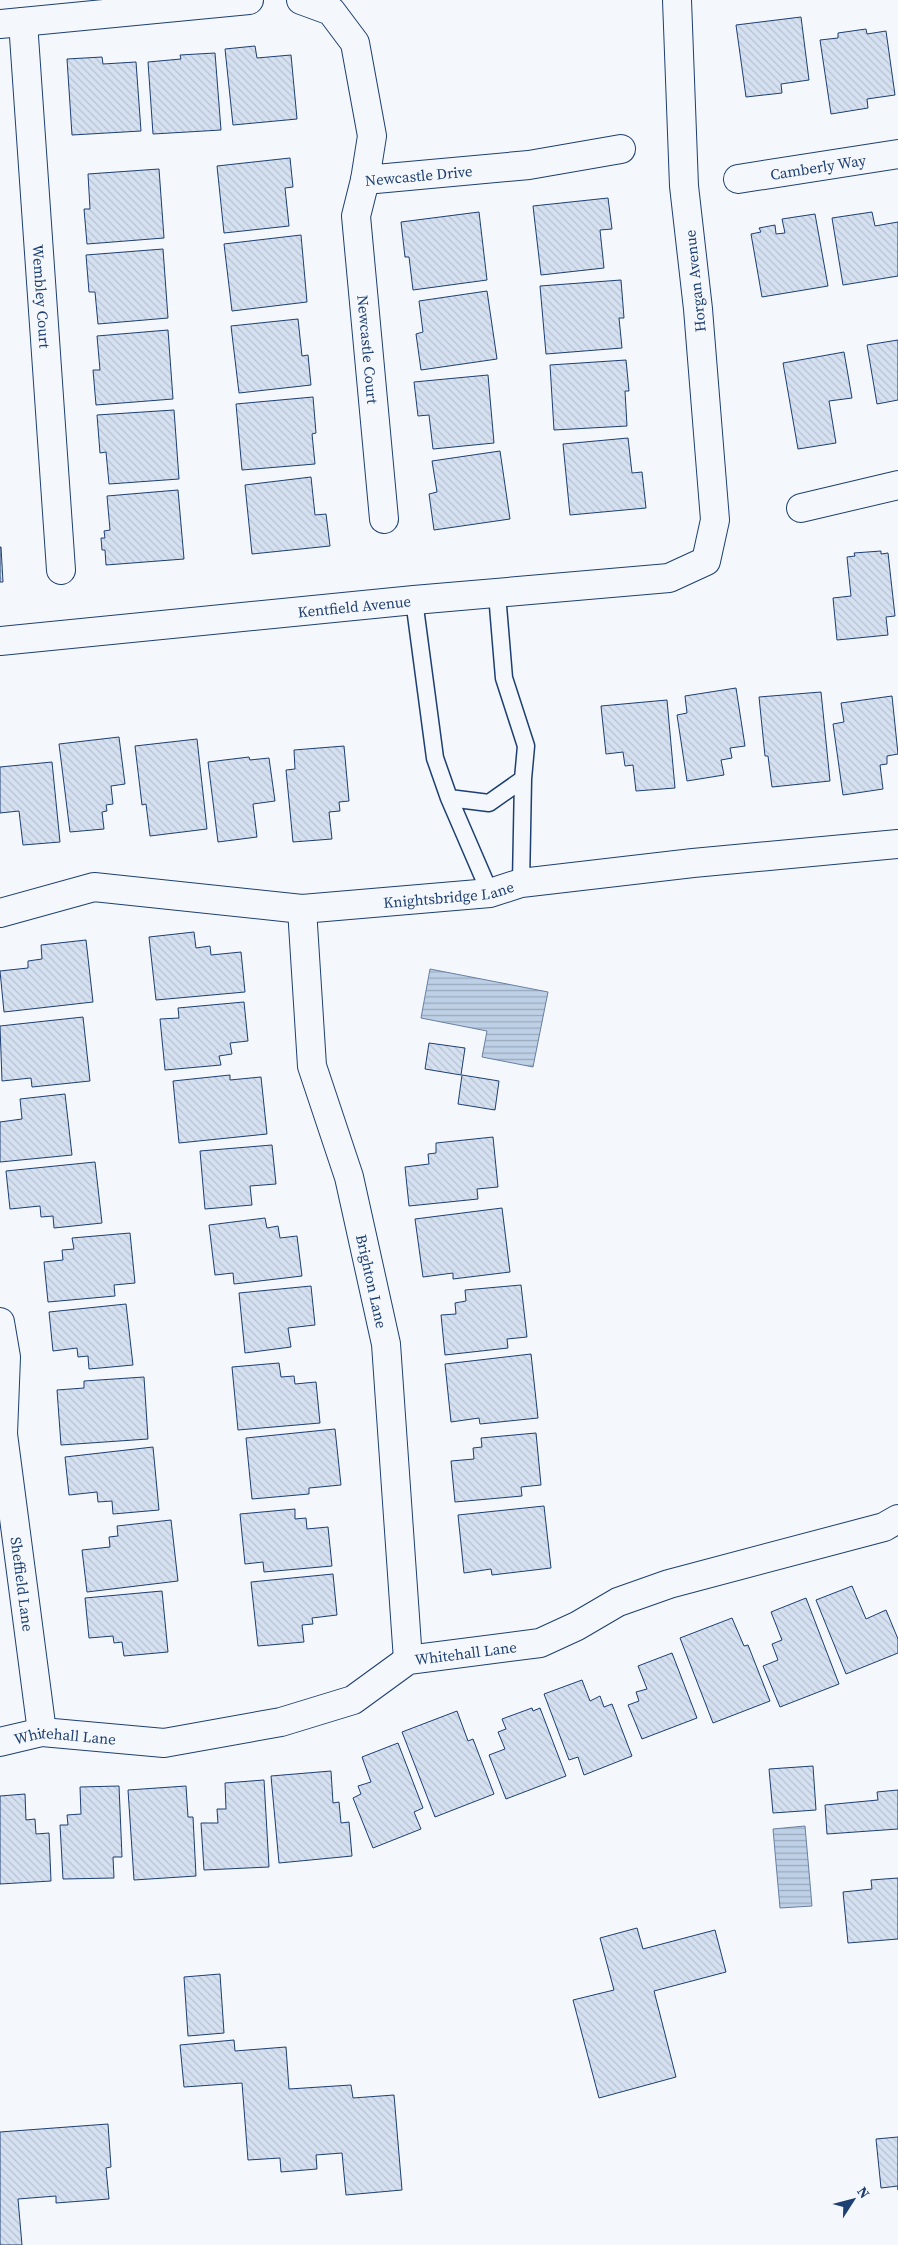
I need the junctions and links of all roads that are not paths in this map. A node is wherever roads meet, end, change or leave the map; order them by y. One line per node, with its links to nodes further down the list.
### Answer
1 (248, 0): 4 (street)
2 (302, 0): 8 (street, Newcastle Drive)
3 (677, 0): 12 (street, Horgan Avenue)
4 (12, 23): 13 (street, Wembley Court)
5 (621, 149): 8 (street, Newcastle Drive)
6 (898, 154): 7 (street, Camberly Way)
7 (738, 179)
8 (365, 180): 11 (street, Newcastle Court)
9 (898, 485): 10 (street)
10 (801, 508)
11 (384, 519)
12 (706, 561): 14 (street, Kentfield Avenue)
13 (61, 570)
14 (498, 594): 15 (street, Kentfield Avenue); 17 (lane)
15 (414, 600): 16 (street, Kentfield Avenue); 18 (lane)
16 (0, 641)
17 (523, 778): 18 (lane); 20 (lane)
18 (449, 798): 21 (lane)
19 (898, 844): 20 (street, Knightsbridge Lane)
20 (521, 883): 21 (street, Knightsbridge Lane)
21 (490, 893): 22 (street, Knightsbridge Lane)
22 (302, 909): 23 (street, Knightsbridge Lane); 27 (street, Brighton Lane)
23 (0, 913)
24 (0, 1322): 25 (street, Sheffield Lane)
25 (1, 1433): 28 (street, Sheffield Lane)
26 (898, 1519): 27 (street, Whitehall Lane)
27 (408, 1660): 28 (street, Whitehall Lane)
28 (42, 1732): 29 (street, Whitehall Lane)
29 (0, 1742)

